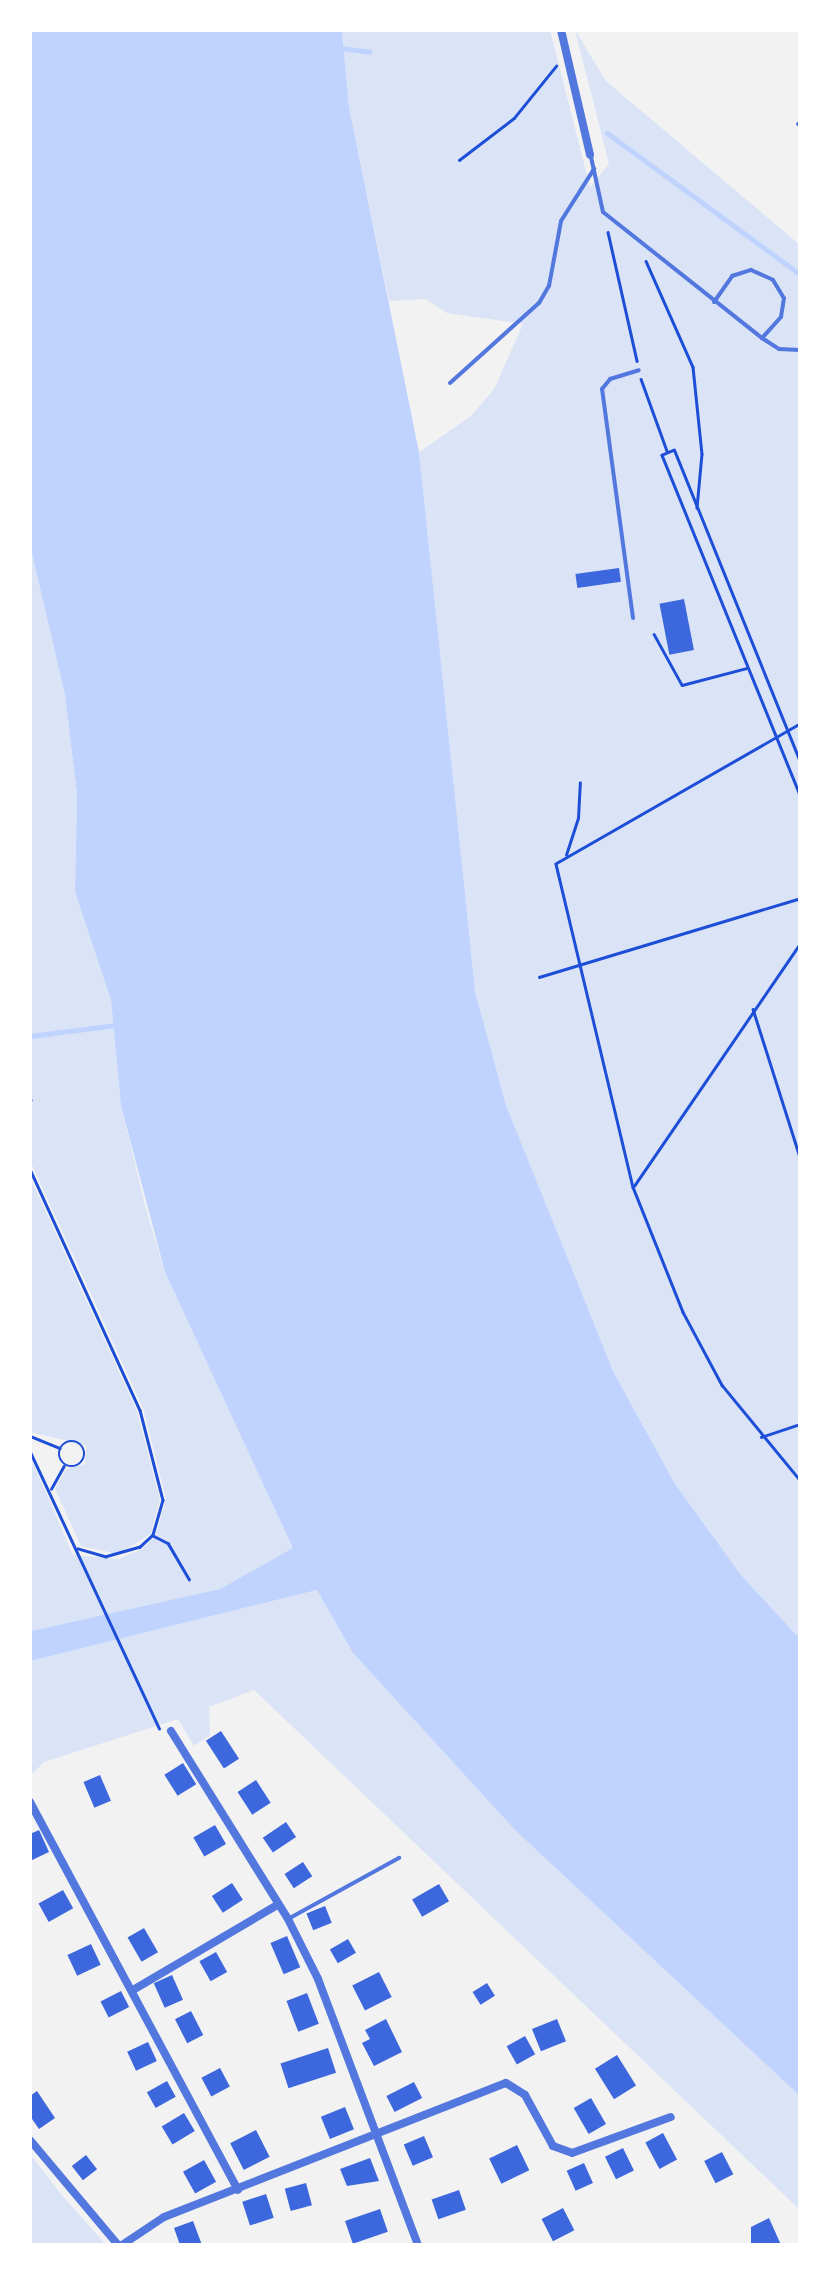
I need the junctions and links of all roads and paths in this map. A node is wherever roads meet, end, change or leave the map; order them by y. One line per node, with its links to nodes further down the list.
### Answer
1 (560, 30): 2 (street)
2 (566, 53): 3 (street); 4 (path)
3 (590, 155): 5 (lane)
4 (458, 160)
5 (594, 169): 6 (lane); 12 (lane)
6 (604, 212): 7 (lane); 11 (path)
7 (638, 241): 8 (lane); 14 (path)
8 (714, 302): 9 (lane); 9 (lane)
9 (762, 338): 10 (lane)
10 (800, 350)
11 (639, 370): 13 (path); 15 (lane)
12 (450, 383)
13 (668, 452): 14 (path); 17 (path)
14 (698, 508): 19 (path)
15 (633, 618)
16 (654, 634): 17 (path)
17 (748, 667): 20 (path)
18 (800, 724): 19 (path)
19 (788, 731): 20 (path); 21 (path)
20 (776, 737): 23 (path); 24 (path)
21 (800, 762)
22 (580, 783): 24 (path)
23 (800, 795)
24 (565, 857): 27 (path)
25 (800, 898): 27 (path)
26 (800, 944): 29 (path)
27 (577, 966): 28 (path); 32 (path)
28 (539, 977)
29 (752, 1008): 30 (path); 32 (path)
30 (800, 1157)
31 (30, 1169): 41 (path)
32 (634, 1187): 35 (path)
33 (800, 1424): 35 (path)
34 (30, 1436): 36 (path)
35 (760, 1438): 39 (path)
36 (60, 1448): 38 (path); 38 (path)
37 (30, 1450): 40 (path)
38 (64, 1464): 40 (path)
39 (800, 1480)
40 (51, 1488): 42 (path)
41 (153, 1535): 42 (path); 43 (path)
42 (78, 1550): 44 (path)
43 (189, 1579)
44 (166, 1733): 47 (street)
45 (30, 1802): 49 (street)
46 (399, 1858): 48 (lane)
47 (279, 1904): 48 (street); 49 (street)
48 (288, 1918): 51 (street)
49 (133, 1990): 53 (street)
50 (672, 2117): 51 (street)
51 (379, 2138): 53 (street); 55 (street)
52 (30, 2140): 54 (street)
53 (238, 2190): 54 (street)
54 (120, 2245)
55 (418, 2245)

